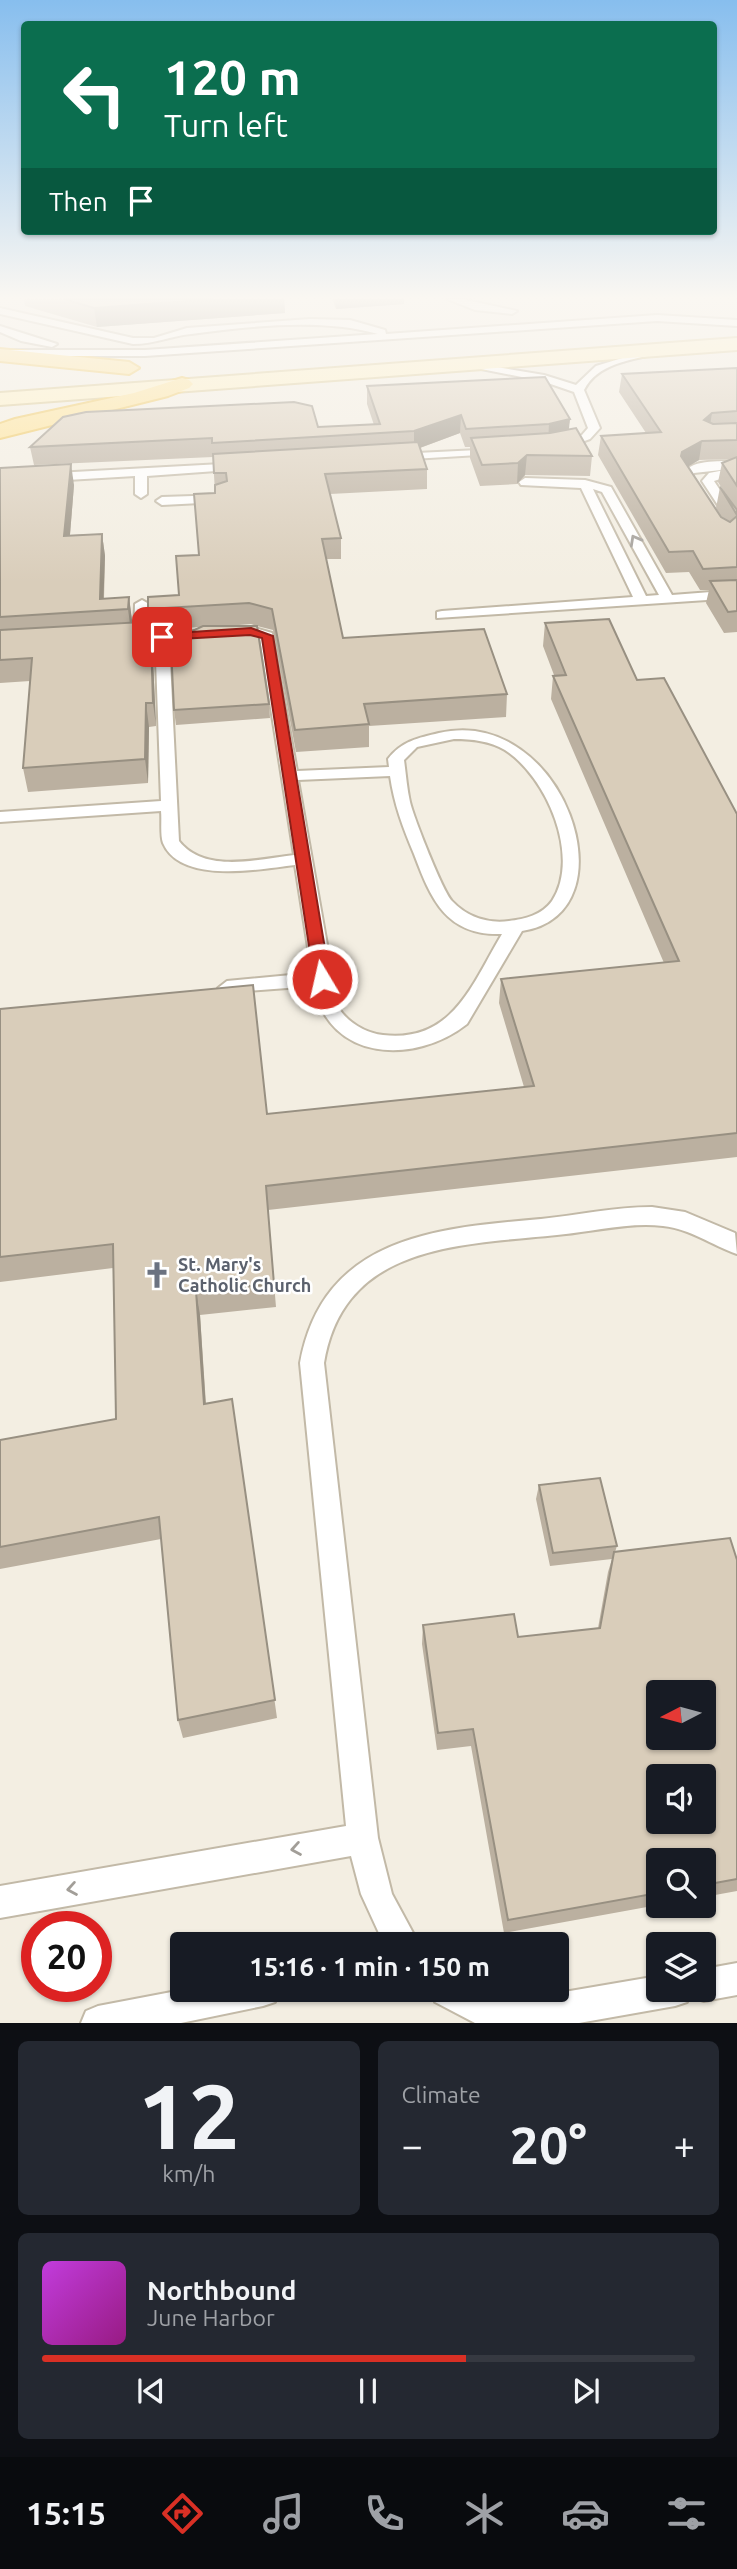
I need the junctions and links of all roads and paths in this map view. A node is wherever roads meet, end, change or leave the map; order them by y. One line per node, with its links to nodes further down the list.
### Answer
1 (68, 393): 4 (main road)
2 (155, 393): 5 (main road)
3 (580, 393): 6 (lane)
4 (0, 399)
5 (0, 431)
6 (548, 448)
7 (508, 451): 8 (lane)
8 (388, 458)
9 (737, 465): 19 (lane)
10 (251, 466): 12 (lane)
11 (737, 472): 20 (lane)
12 (141, 473): 13 (lane); 16 (lane)
13 (0, 480)
14 (525, 482): 15 (lane)
15 (585, 484): 22 (lane, one-way to 15); 23 (lane)
16 (141, 494)
17 (222, 498): 18 (lane)
18 (162, 501)
19 (703, 503)
20 (737, 525)
21 (737, 594): 22 (lane)
22 (668, 599): 23 (lane)
23 (641, 601): 25 (lane)
24 (142, 604): 27 (lane)
25 (442, 615)
26 (181, 636): 27 (lane); 30 (lane); 31 (lane)
27 (141, 638): 28 (lane)
28 (116, 640)
29 (396, 771): 30 (lane); 34 (lane); 34 (lane)
30 (289, 776): 33 (lane)
31 (170, 805): 32 (lane); 33 (lane)
32 (0, 817)
33 (303, 859): 35 (lane)
34 (515, 928): 35 (lane)
35 (322, 979): 36 (lane)
36 (212, 989)
37 (737, 1245): 38 (lane)
38 (363, 1838): 39 (lane, one-way to 39); 40 (lane)
39 (0, 1902)
40 (394, 1932)
41 (737, 1979): 42 (lane)
42 (716, 1983)
43 (646, 1995): 45 (lane)
44 (203, 2002): 46 (lane)
45 (468, 2002)
46 (98, 2023)

